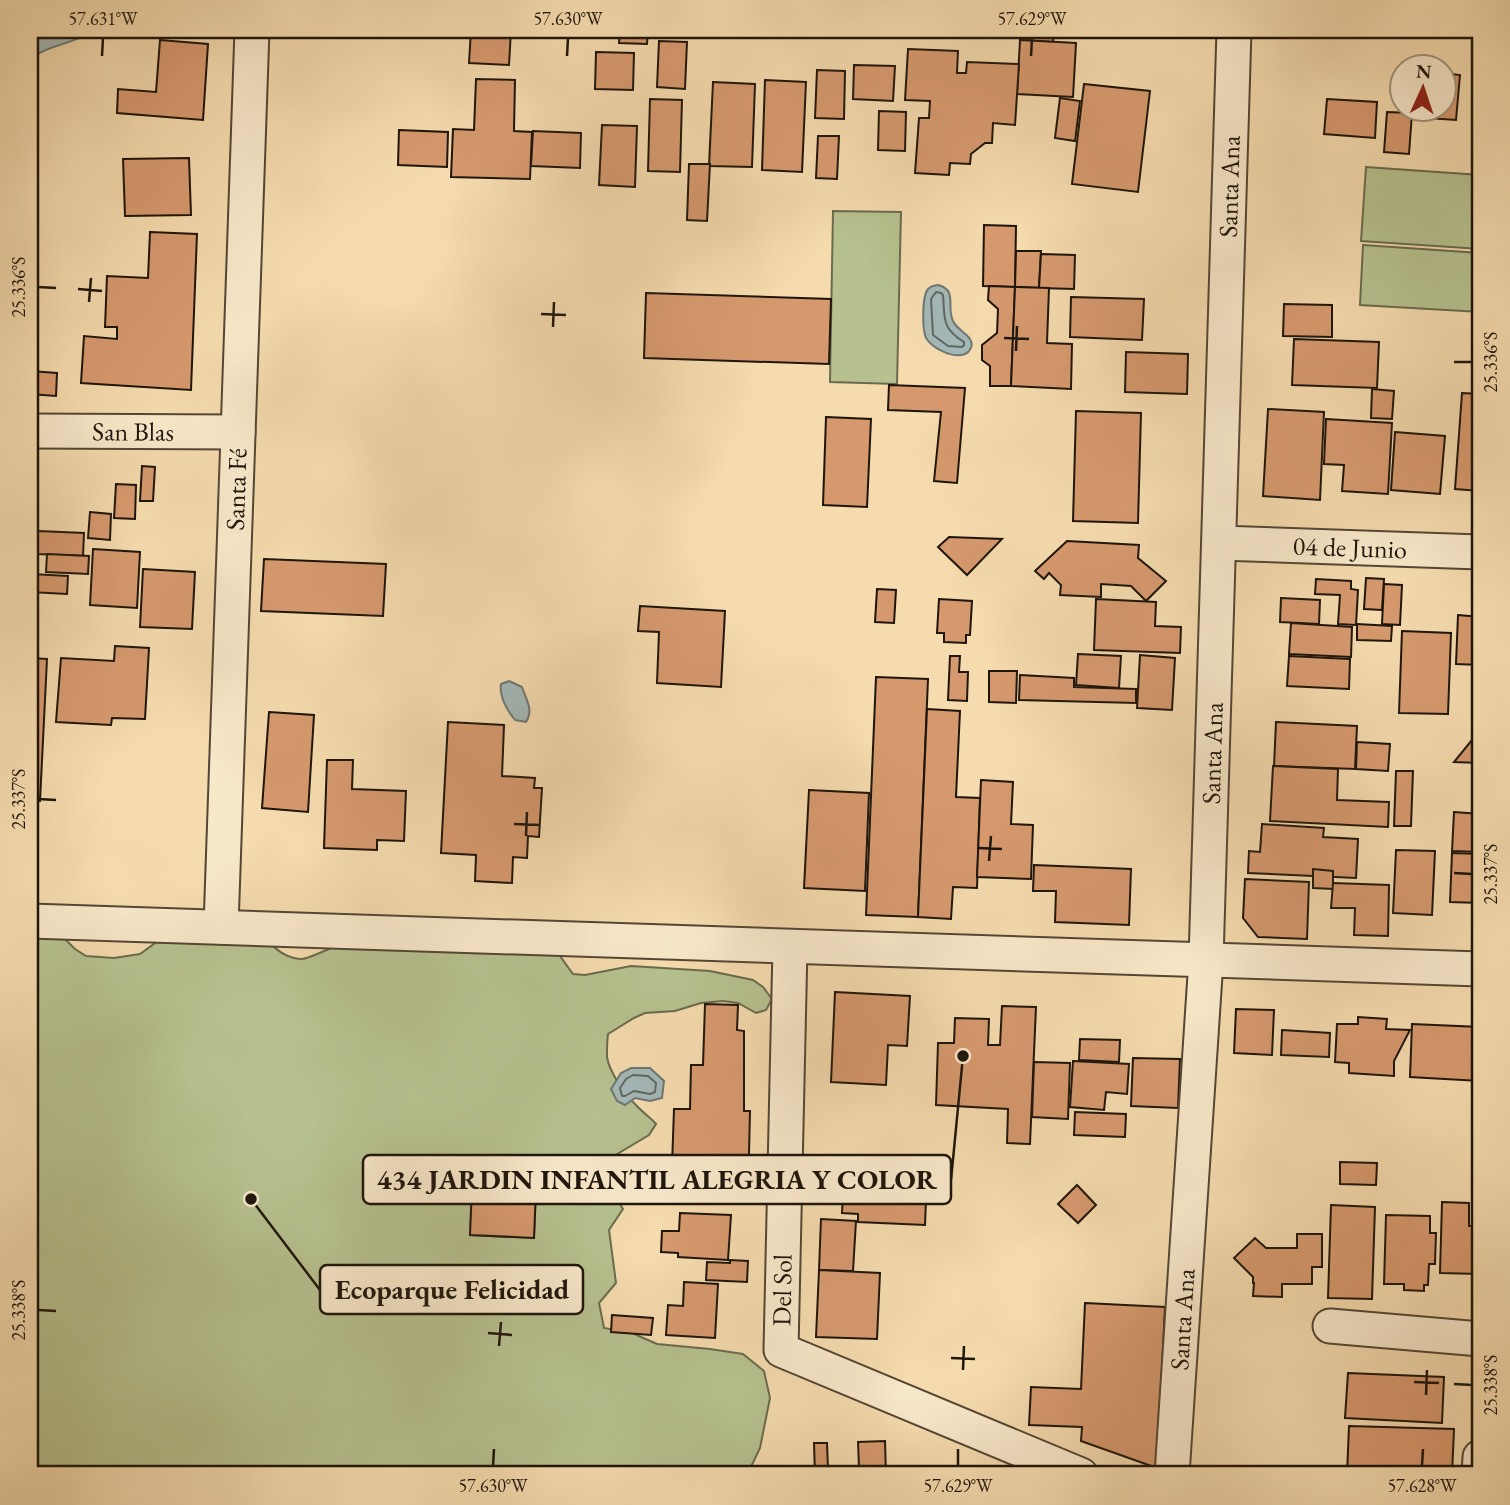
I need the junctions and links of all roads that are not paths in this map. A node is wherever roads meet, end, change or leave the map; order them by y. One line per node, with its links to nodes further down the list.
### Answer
1 (1234, 30): 5 (street, Santa Ana)
2 (252, 41): 4 (street, Santa Fé)
3 (30, 431): 4 (street, San Blas)
4 (238, 432): 8 (street, Santa Fé)
5 (1219, 543): 6 (street, 04 de Junio); 10 (street, Santa Ana)
6 (1480, 552)
7 (30, 921): 8 (street)
8 (221, 927): 9 (street)
9 (790, 947): 10 (street); 15 (street, Del Sol)
10 (1206, 960): 11 (street); 16 (street, Santa Ana)
11 (1480, 969)
12 (1330, 1326): 13 (street)
13 (1480, 1339)
14 (1480, 1457): 17 (street)
15 (1081, 1475)
16 (1172, 1475)
17 (1479, 1475)

